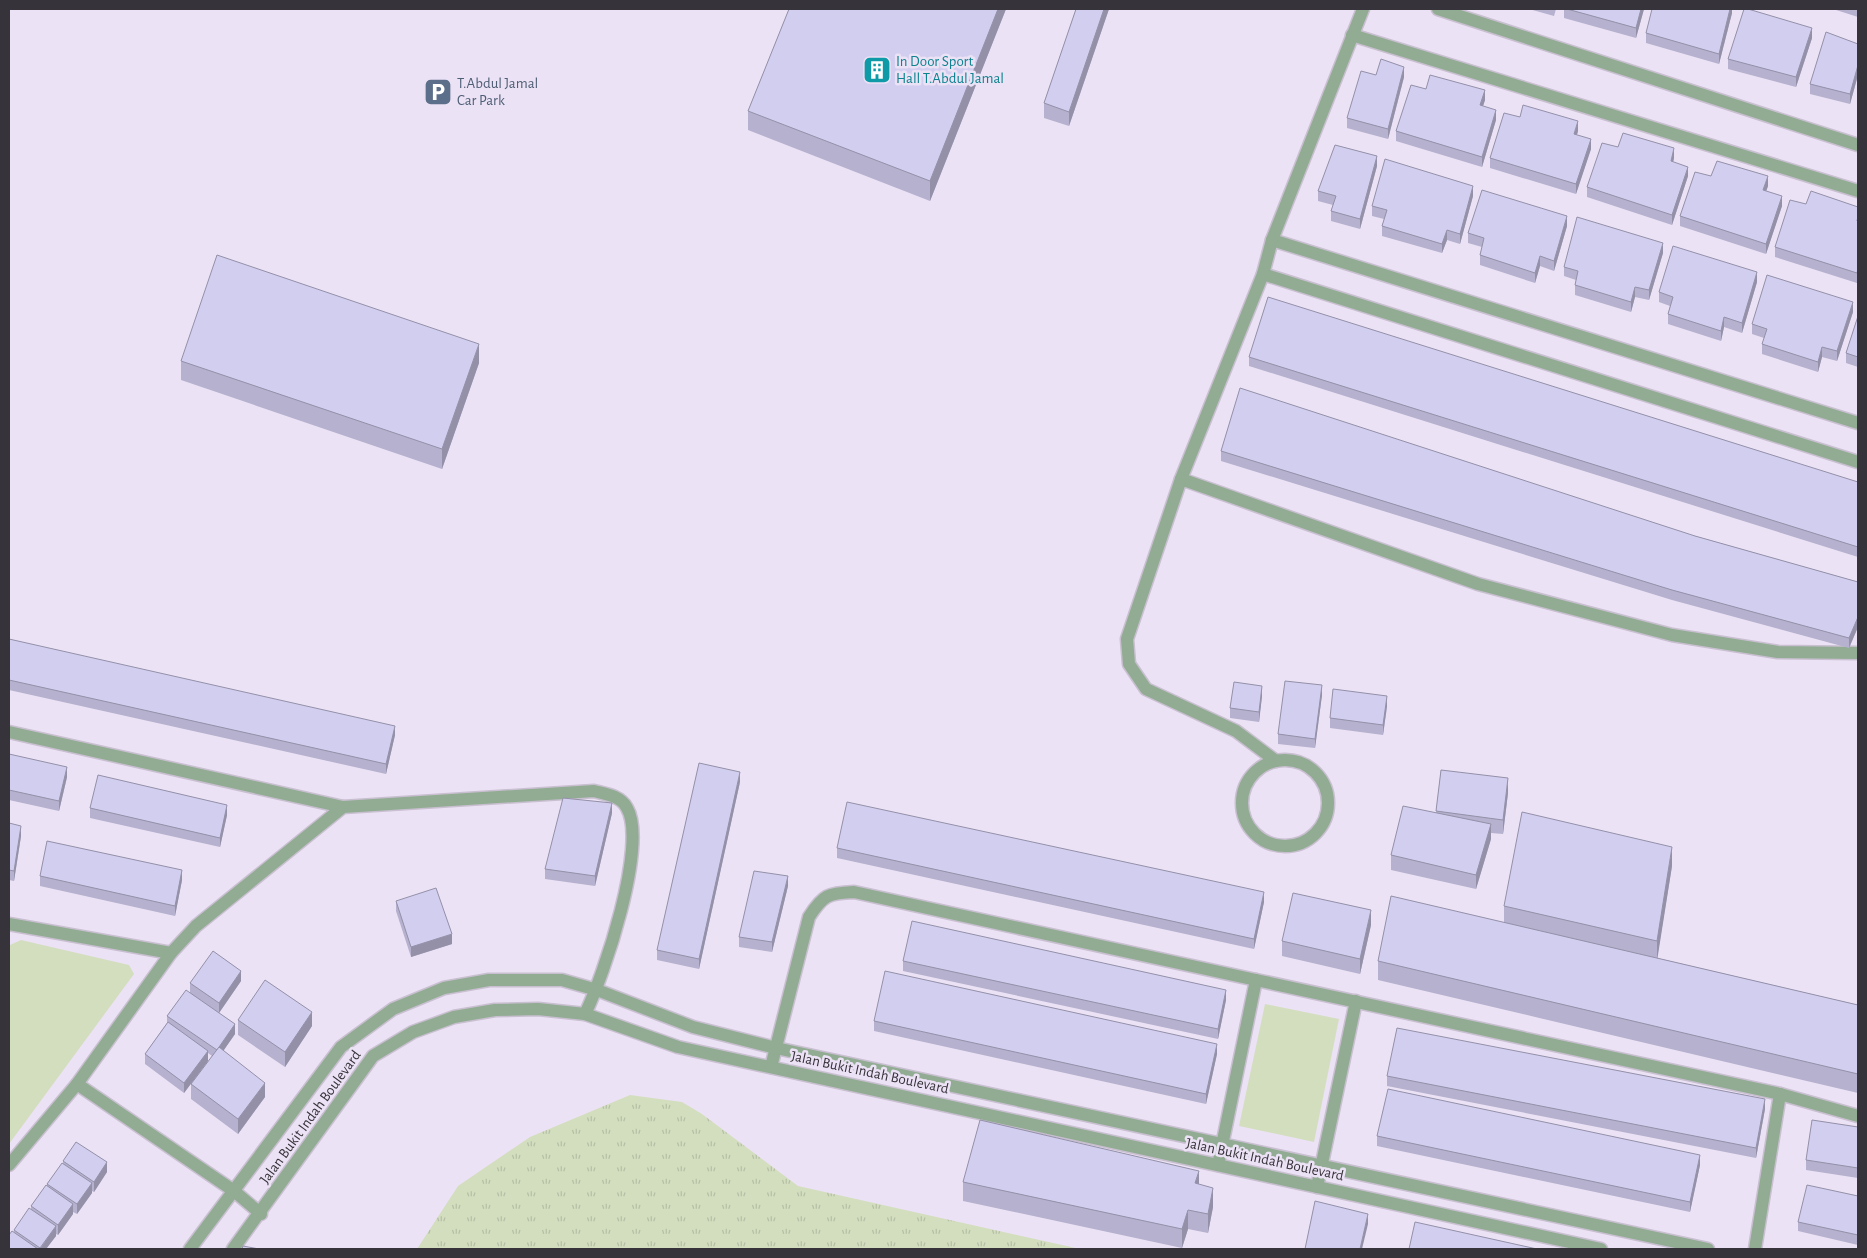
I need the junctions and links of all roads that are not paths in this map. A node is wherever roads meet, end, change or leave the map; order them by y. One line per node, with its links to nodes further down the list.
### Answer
1 (1363, 9): 3 (street)
2 (1438, 9): 4 (street)
3 (1352, 35): 5 (street); 6 (street)
4 (1856, 142)
5 (1858, 191)
6 (1272, 240): 7 (street); 8 (street)
7 (1263, 274): 9 (street); 10 (street)
8 (1858, 423)
9 (1858, 462)
10 (1181, 480): 11 (street); 13 (street)
11 (1858, 653)
12 (9, 732): 14 (street)
13 (1276, 761): 13 (street)
14 (342, 807): 16 (street); 18 (street)
15 (9, 924): 16 (street)
16 (171, 953): 23 (street)
17 (1256, 980): 19 (street); 21 (street); 26 (street)
18 (597, 990): 20 (street); 21 (street); 31 (street)
19 (1356, 1001): 24 (street); 29 (street)
20 (586, 1014): 22 (street, Jalan Bukit Indah Boulevard); 32 (street, Jalan Bukit Indah Boulevard)
21 (776, 1048): 22 (street); 26 (street)
22 (770, 1067): 28 (street, Jalan Bukit Indah Boulevard)
23 (77, 1084): 27 (street); 31 (street)
24 (1780, 1094): 25 (street); 37 (street)
25 (1858, 1116)
26 (1222, 1145): 28 (street); 29 (street)
27 (9, 1165)
28 (1218, 1166): 30 (street, Jalan Bukit Indah Boulevard)
29 (1322, 1166): 30 (street); 36 (street)
30 (1317, 1187): 35 (street, Jalan Bukit Indah Boulevard)
31 (234, 1191): 32 (street); 33 (street)
32 (261, 1214): 34 (street, Jalan Bukit Indah Boulevard)
33 (190, 1249)
34 (234, 1249)
35 (1601, 1249)
36 (1708, 1249)
37 (1755, 1249)

